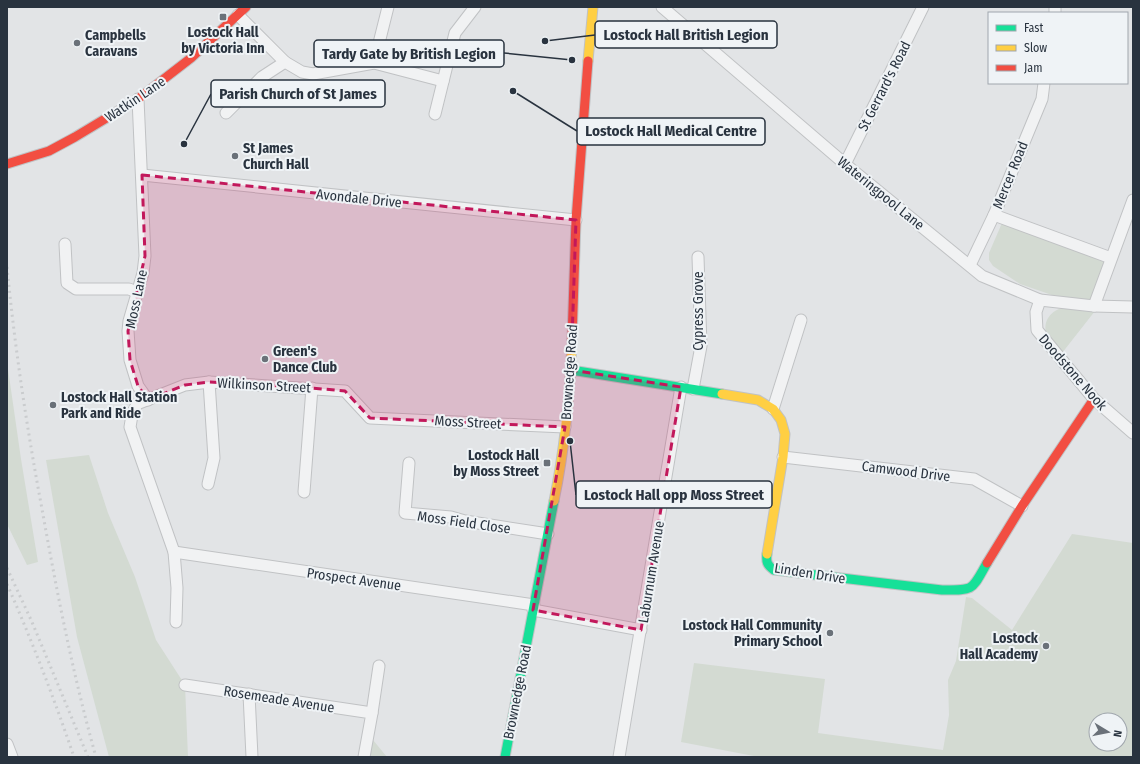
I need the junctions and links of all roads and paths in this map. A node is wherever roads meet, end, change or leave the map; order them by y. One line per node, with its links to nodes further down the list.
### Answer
1 (388, 7): 8 (street)
2 (474, 7): 9 (street)
3 (592, 7): 19 (main road, Brownedge Road)
4 (662, 7): 15 (street, Wateringpool Lane)
5 (923, 7): 15 (street, St Gerrard's Road)
6 (242, 11): 7 (street); 11 (main road, Watkin Lane)
7 (285, 62): 8 (street); 12 (street)
8 (374, 63): 9 (street)
9 (443, 81): 13 (street)
10 (1044, 84): 18 (street, Mercer Road)
11 (138, 99): 14 (main road, Watkin Lane); 16 (street, Moss Lane)
12 (226, 113)
13 (435, 114)
14 (9, 164)
15 (845, 164): 23 (street, Wateringpool Lane)
16 (142, 175): 19 (street, Avondale Drive); 24 (street, Moss Lane)
17 (1133, 200): 22 (street)
18 (994, 215): 22 (street); 23 (street, Mercer Road)
19 (576, 220): 29 (main road, Brownedge Road)
20 (65, 244): 24 (street)
21 (698, 257): 33 (street, Cypress Grove)
22 (1111, 258): 26 (street)
23 (970, 265): 25 (street, Wateringpool Lane)
24 (137, 292): 35 (street, Moss Lane)
25 (1040, 300): 26 (street, Wateringpool Lane); 34 (street, Doodstone Nook)
26 (1094, 306): 27 (street, Wateringpool Lane)
27 (1133, 307)
28 (801, 320): 36 (street)
29 (571, 370): 31 (main road); 38 (main road, Brownedge Road)
30 (209, 382): 32 (street, Wilkinson Street); 35 (street, Wilkinson Street); 42 (street)
31 (681, 387): 33 (main road); 49 (street, Laburnum Avenue)
32 (312, 388): 37 (street, Wilkinson Street); 43 (street)
33 (693, 389): 36 (main road)
34 (1094, 399): 39 (street, Doodstone Nook); 44 (main road, Linden Drive)
35 (148, 400): 46 (street)
36 (773, 409): 40 (main road, Linden Drive)
37 (370, 418): 38 (street, Moss Street)
38 (566, 427): 45 (main road, Brownedge Road)
39 (1133, 433)
40 (783, 457): 44 (street, Camwood Drive); 44 (main road, Linden Drive)
41 (409, 463): 45 (street, Moss Field Close)
42 (208, 484)
43 (304, 492)
44 (1022, 506)
45 (548, 534): 47 (main road, Brownedge Road)
46 (174, 552): 47 (street, Prospect Avenue); 48 (street)
47 (534, 607): 49 (street, Prospect Avenue); 58 (main road, Brownedge Road)
48 (176, 622)
49 (641, 630): 59 (street, Laburnum Avenue)
50 (379, 666): 53 (street)
51 (185, 685): 52 (street, Rosemeade Avenue)
52 (249, 694): 53 (street, Rosemeade Avenue); 56 (street)
53 (372, 713): 57 (street)
54 (7, 744): 55 (street)
55 (12, 757)
56 (252, 757)
57 (364, 757)
58 (505, 757)
59 (619, 757)

